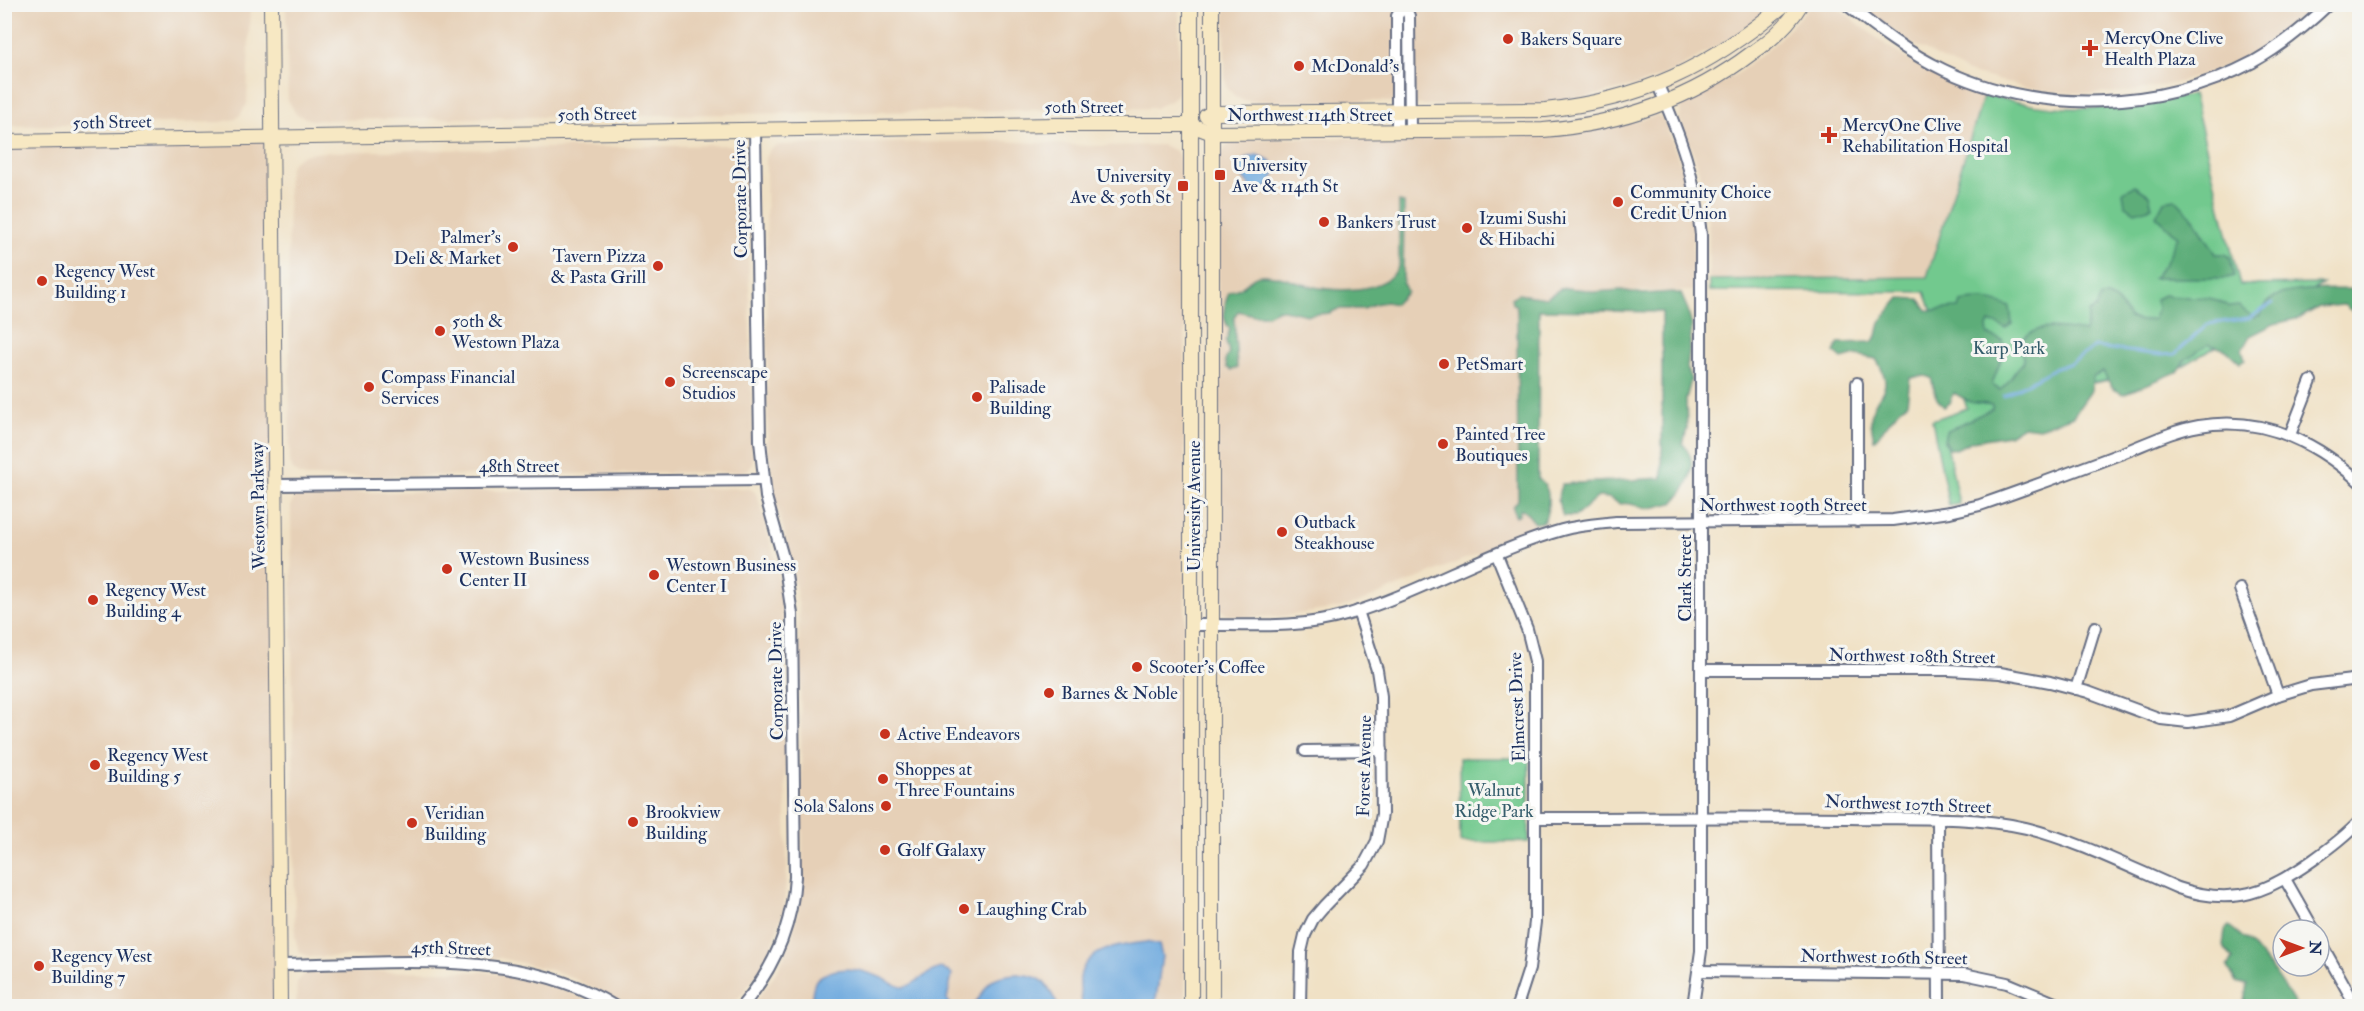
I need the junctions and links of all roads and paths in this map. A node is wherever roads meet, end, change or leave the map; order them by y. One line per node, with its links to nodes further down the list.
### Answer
1 (271, 4): 16 (main road, Westown Parkway)
2 (1191, 4): 12 (main road, University Avenue)
3 (1212, 4): 11 (main road, University Avenue)
4 (1785, 4): 8 (main road, Northwest 114th Street)
5 (1801, 4): 9 (main road, Northwest 114th Street)
6 (1846, 4): 7 (street)
7 (2329, 4)
8 (1658, 85): 9 (street, Clark Street); 10 (main road, Northwest 114th Street)
9 (1666, 103): 14 (main road, Northwest 114th Street); 25 (street, Clark Street)
10 (1403, 111): 10 (street); 11 (main road, Northwest 114th Street); 14 (street)
11 (1212, 113): 12 (main road, Northwest 114th Street); 15 (main road, University Avenue)
12 (1191, 125): 13 (main road, 50th Street); 15 (main road, Northwest 114th Street); 29 (main road, University Avenue)
13 (755, 130): 16 (main road, 50th Street); 21 (street, Corporate Drive)
14 (1403, 132): 15 (main road, Northwest 114th Street)
15 (1212, 133): 30 (main road, University Avenue)
16 (272, 138): 17 (main road, 50th Street); 23 (main road, Westown Parkway)
17 (4, 142)
18 (2311, 381): 20 (street)
19 (1857, 383): 24 (street)
20 (2290, 435): 22 (street, Northwest 109th Street); 24 (street, Northwest 109th Street)
21 (764, 480): 23 (street, 48th Street); 50 (street, Corporate Drive)
22 (2360, 482)
23 (276, 485): 45 (main road, Westown Parkway)
24 (1857, 521): 25 (street, Northwest 109th Street)
25 (1701, 522): 26 (street, Northwest 109th Street); 32 (street, Clark Street)
26 (1497, 555): 28 (street, Northwest 109th Street); 38 (street, Elmcrest Drive)
27 (2240, 589): 35 (street)
28 (1358, 611): 30 (street, Northwest 109th Street); 36 (street, Forest Avenue)
29 (1191, 625): 30 (street, Northwest 109th Street); 51 (main road, University Avenue)
30 (1213, 625): 52 (main road, University Avenue)
31 (2094, 627): 34 (street)
32 (1701, 670): 34 (street, Northwest 108th Street); 39 (street, Clark Street)
33 (2360, 679): 35 (street, Northwest 108th Street)
34 (2076, 689): 35 (street, Northwest 108th Street)
35 (2278, 695)
36 (1382, 750): 37 (street); 53 (street, Forest Avenue)
37 (1305, 751)
38 (1535, 818): 39 (street, Northwest 107th Street); 54 (street, Elmcrest Drive)
39 (1701, 818): 40 (street, Northwest 107th Street); 46 (street, Clark Street)
40 (1938, 819): 42 (street, Northwest 107th Street); 47 (street)
41 (2357, 824): 42 (street, Northwest 107th Street)
42 (2285, 879): 43 (street)
43 (2307, 918)
44 (2331, 961): 58 (street)
45 (280, 965): 48 (main road, Westown Parkway); 49 (street, 45th Street)
46 (1699, 971): 47 (street, Northwest 106th Street); 55 (street, Clark Street)
47 (1938, 972): 56 (street); 57 (street, Northwest 106th Street)
48 (280, 1006)
49 (614, 1006)
50 (742, 1006)
51 (1191, 1006)
52 (1212, 1006)
53 (1300, 1006)
54 (1517, 1006)
55 (1693, 1006)
56 (1938, 1006)
57 (2062, 1006)
58 (2356, 1006)

